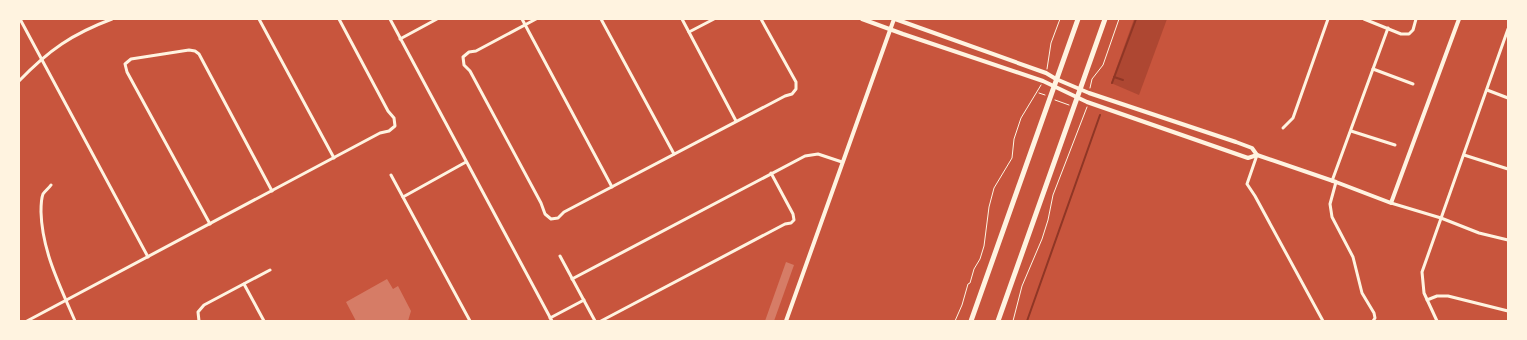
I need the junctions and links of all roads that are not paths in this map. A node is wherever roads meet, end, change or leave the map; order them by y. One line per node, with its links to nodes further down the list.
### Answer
1 (20, 19): 29 (street)
2 (100, 19): 22 (street)
3 (112, 19): 22 (street)
4 (259, 19): 46 (street)
5 (339, 19): 46 (street)
6 (390, 19): 28 (street)
7 (437, 19): 28 (street)
8 (522, 19): 23 (street)
9 (536, 19): 23 (street)
10 (602, 19): 43 (street)
11 (682, 19): 27 (street)
12 (714, 19): 27 (street)
13 (761, 19): 39 (street)
14 (862, 19): 25 (street)
15 (895, 19): 25 (street); 31 (street)
16 (1078, 19): 31 (main road)
17 (1105, 19): 35 (main road)
18 (1328, 19): 40 (street)
19 (1364, 19): 24 (street)
20 (1416, 19): 24 (street)
21 (1459, 19): 57 (street)
22 (102, 23): 29 (street)
23 (526, 25): 54 (street); 54 (street)
24 (1388, 28): 30 (street)
25 (890, 29): 34 (street); 48 (street)
26 (1508, 30): 36 (street)
27 (689, 32): 39 (street)
28 (400, 39): 47 (street)
29 (41, 59): 32 (street); 62 (street)
30 (1373, 69): 33 (street); 41 (street)
31 (1056, 79): 34 (main road); 35 (street)
32 (19, 81)
33 (1413, 84)
34 (1054, 87): 37 (street); 79 (main road)
35 (1079, 89): 37 (main road); 45 (street)
36 (1487, 90): 38 (street); 44 (street)
37 (1076, 98): 45 (street); 80 (main road)
38 (1508, 98)
39 (736, 121): 43 (street)
40 (1283, 128)
41 (1351, 131): 42 (street); 52 (street)
42 (1395, 145)
43 (674, 154): 54 (street)
44 (1464, 154): 49 (street); 58 (street)
45 (1257, 155): 52 (street); 81 (street)
46 (334, 158): 55 (street)
47 (466, 162): 56 (street); 70 (street)
48 (842, 162): 50 (street); 78 (street)
49 (1508, 169)
50 (771, 173): 64 (street); 77 (street)
51 (391, 174): 56 (street)
52 (1334, 182): 57 (street); 82 (street)
53 (51, 184): 66 (street)
54 (612, 187)
55 (272, 191): 59 (street); 59 (street)
56 (403, 198): 75 (street)
57 (1391, 203): 58 (street)
58 (1441, 218): 60 (street); 68 (street)
59 (210, 224): 62 (street)
60 (1508, 240)
61 (560, 256): 64 (street)
62 (148, 257): 66 (street)
63 (270, 270): 65 (street)
64 (572, 278): 67 (street)
65 (244, 284): 73 (street); 74 (street)
66 (66, 300): 71 (street); 72 (street)
67 (584, 300): 70 (street); 76 (street)
68 (1427, 300): 69 (street); 83 (street)
69 (1508, 311)
70 (551, 320)
71 (26, 321)
72 (75, 321)
73 (199, 321)
74 (264, 321)
75 (470, 321)
76 (595, 321)
77 (601, 321)
78 (786, 321)
79 (971, 321)
80 (998, 321)
81 (1323, 321)
82 (1373, 321)
83 (1437, 321)

